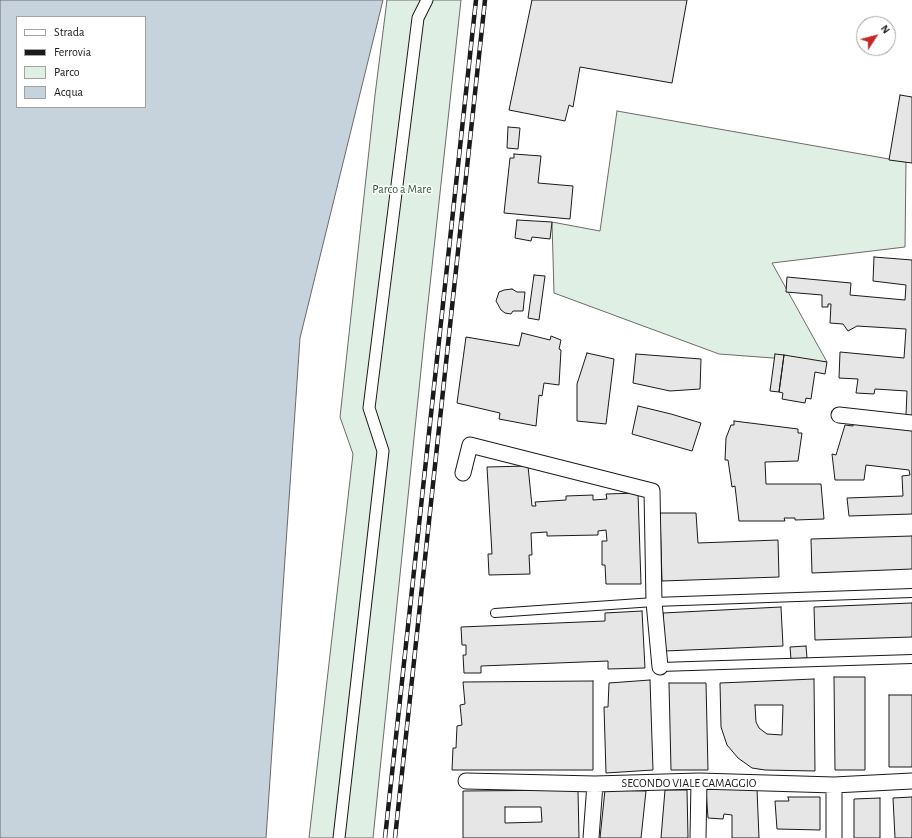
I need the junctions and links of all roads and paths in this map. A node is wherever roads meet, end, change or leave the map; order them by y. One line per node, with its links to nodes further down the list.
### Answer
1 (427, 0): 15 (street)
2 (840, 415): 3 (street)
3 (912, 424)
4 (464, 473): 6 (street)
5 (912, 593): 6 (lane)
6 (654, 602): 7 (lane); 9 (street)
7 (495, 613)
8 (912, 659): 9 (lane)
9 (660, 667)
10 (466, 781): 13 (street, SECONDO VIALE CAMAGGIO)
11 (699, 781): 13 (street, SECONDO VIALE CAMAGGIO); 14 (street, SECONDO VIALE CAMAGGIO); 17 (street)
12 (912, 781): 14 (street, SECONDO VIALE CAMAGGIO)
13 (595, 784): 16 (street)
14 (834, 785): 18 (street)
15 (339, 838)
16 (591, 838)
17 (698, 838)
18 (834, 838)

